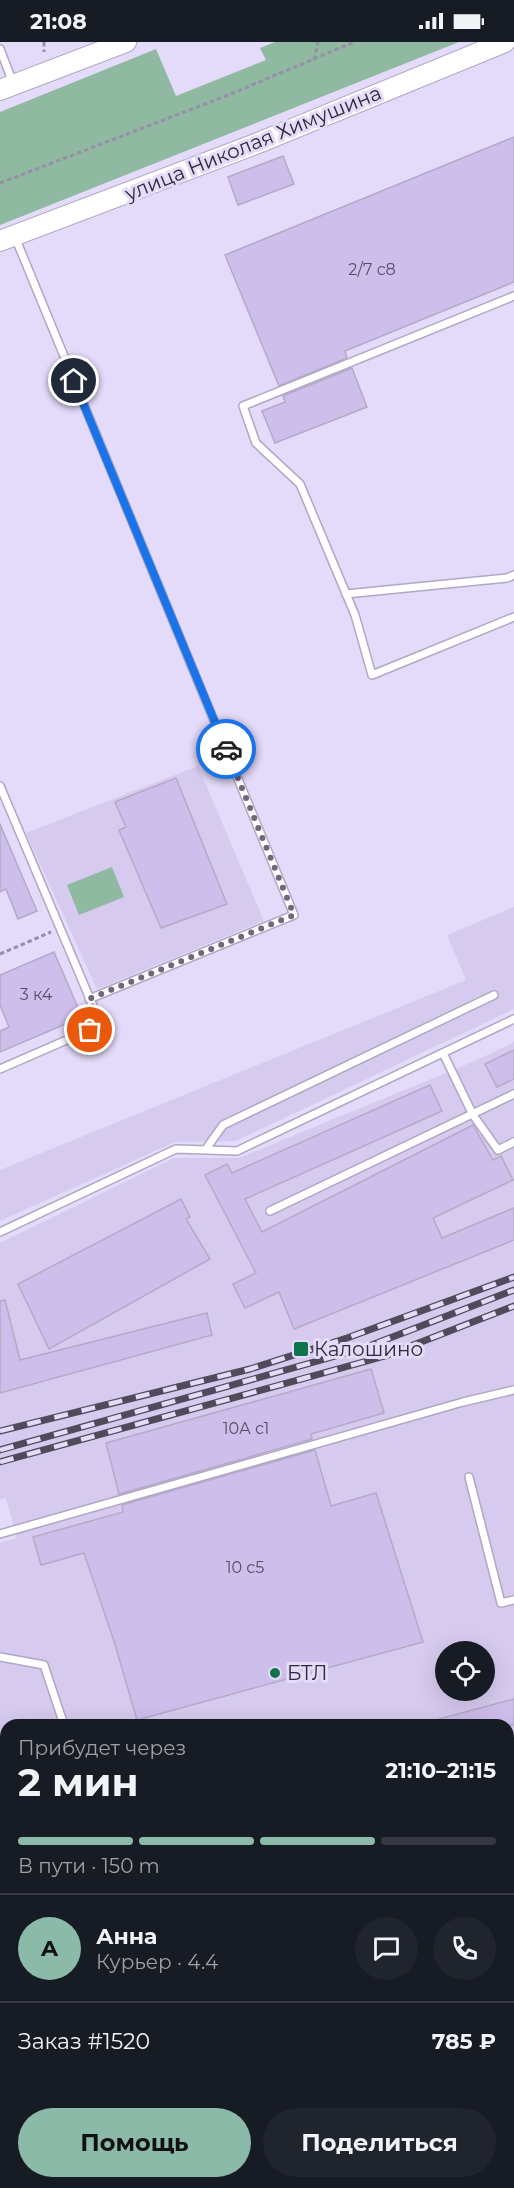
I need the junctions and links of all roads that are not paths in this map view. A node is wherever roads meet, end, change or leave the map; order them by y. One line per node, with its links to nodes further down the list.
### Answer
1 (126, 42): 4 (main road)
2 (505, 42): 5 (main road, улица Николая Химушина)
3 (0, 49): 4 (lane)
4 (7, 87)
5 (7, 238): 12 (lane)
6 (514, 296): 8 (lane)
7 (514, 575): 8 (lane)
8 (346, 594): 9 (lane)
9 (514, 617)
10 (0, 786): 12 (lane)
11 (494, 995): 19 (lane)
12 (89, 999): 15 (lane)
13 (514, 1019): 14 (lane)
14 (443, 1053): 17 (lane); 19 (lane)
15 (0, 1069)
16 (514, 1094): 17 (lane)
17 (473, 1115): 18 (lane); 20 (lane)
18 (514, 1142)
19 (206, 1149): 21 (lane)
20 (270, 1211)
21 (0, 1232)
22 (514, 1390): 24 (lane)
23 (469, 1477): 25 (lane)
24 (0, 1534)
25 (514, 1600)
26 (0, 1657): 27 (lane)
27 (62, 1719)

